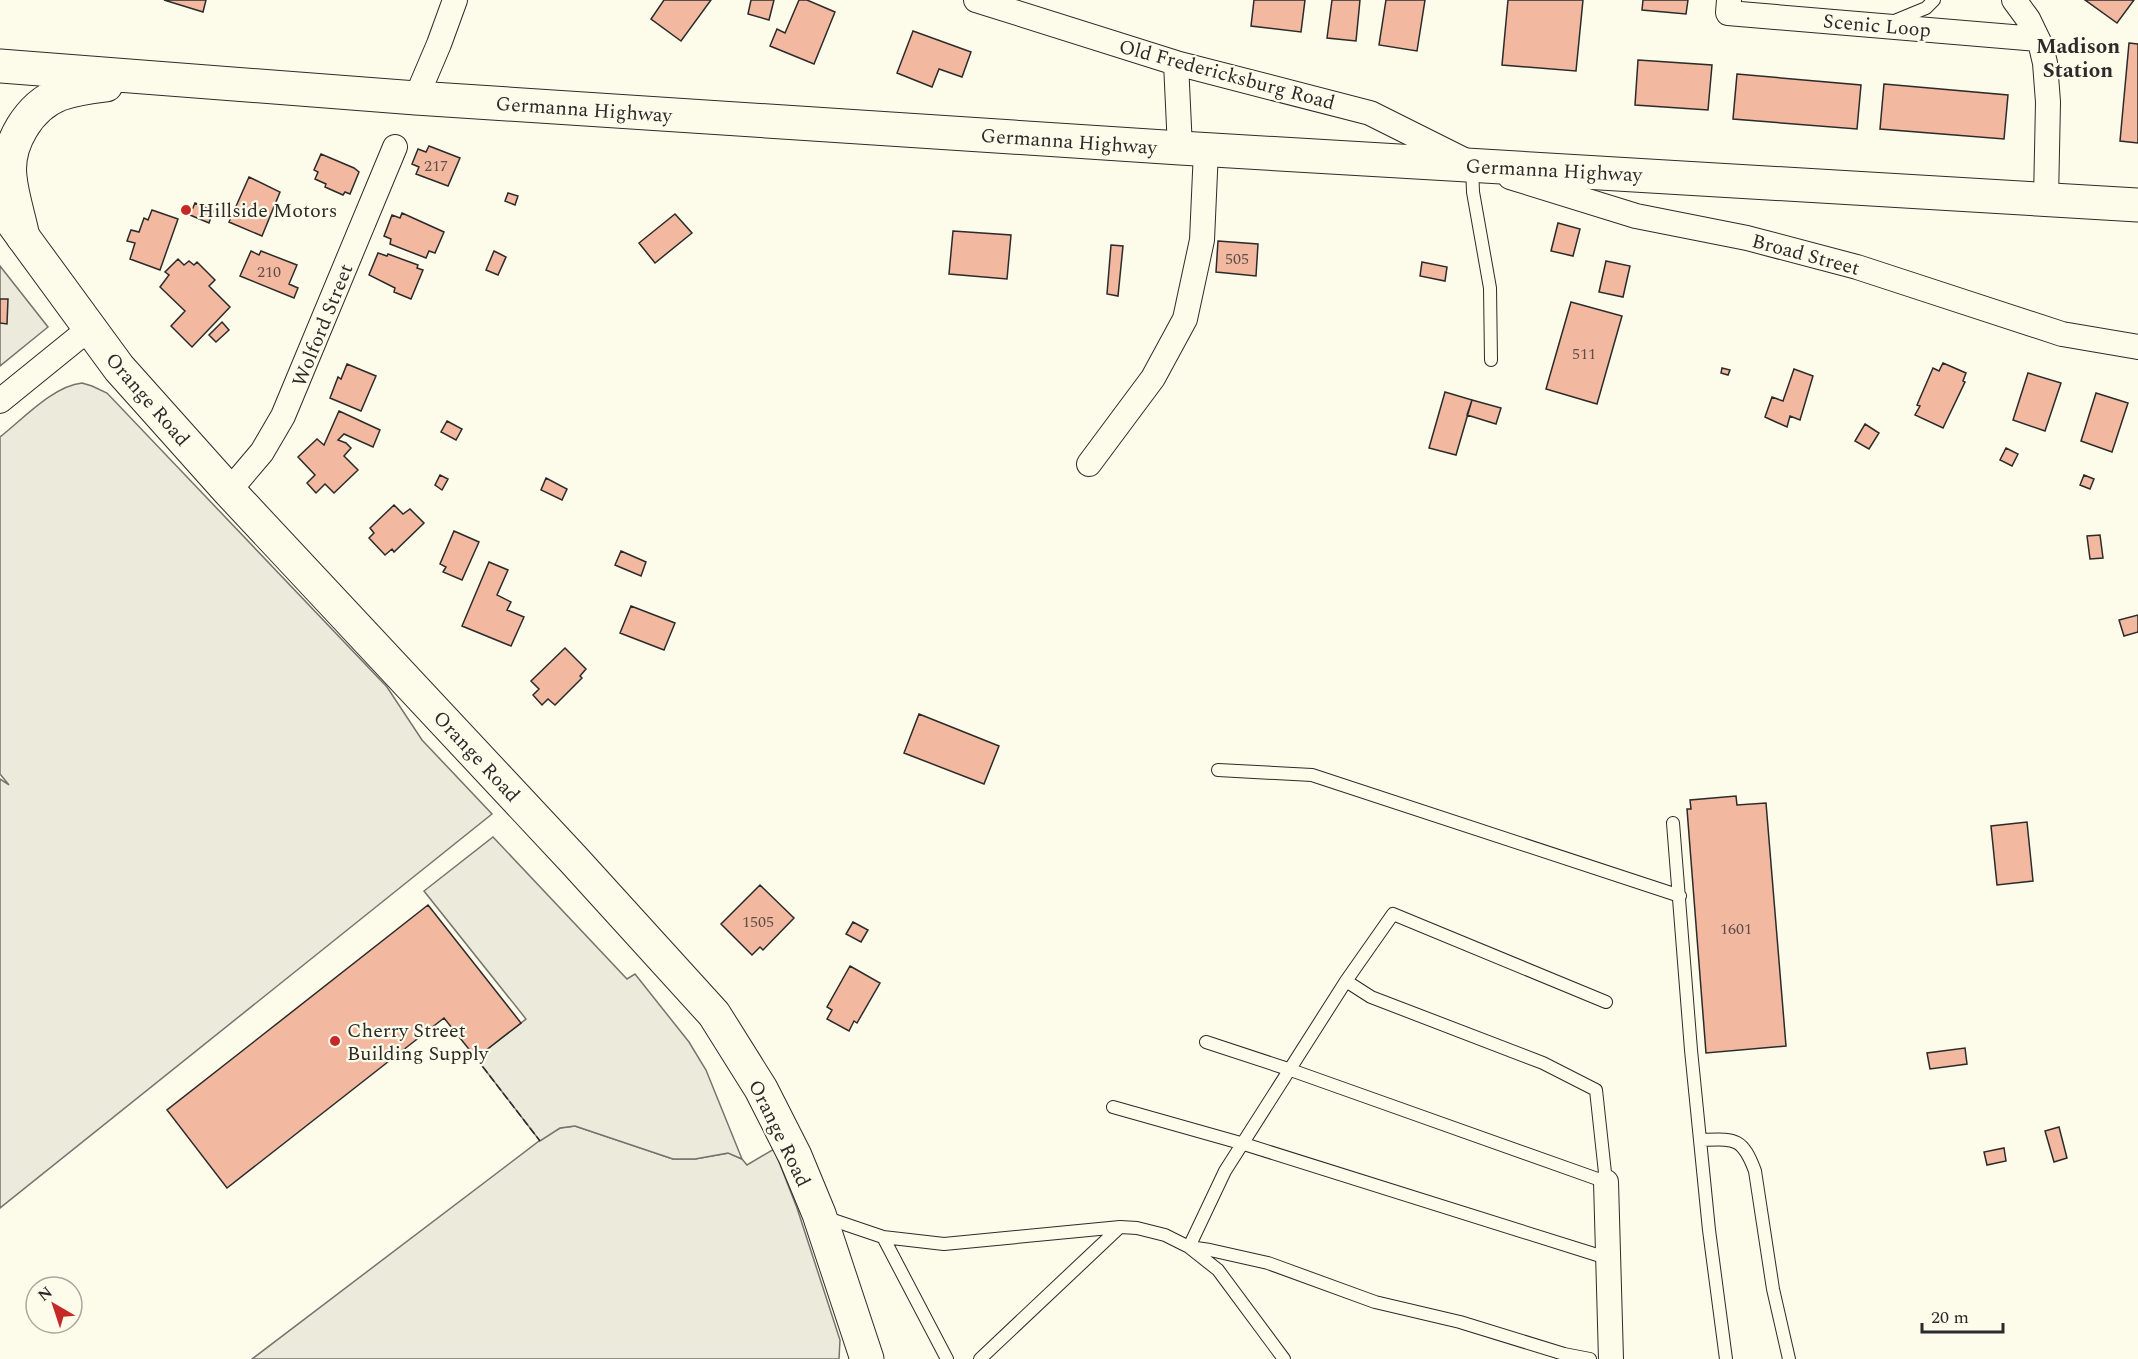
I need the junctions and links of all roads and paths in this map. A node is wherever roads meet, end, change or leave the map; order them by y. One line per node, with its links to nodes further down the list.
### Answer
1 (455, 0): 12 (street)
2 (976, 0): 9 (street, Old Fredericksburg Road)
3 (1729, 0): 6 (street, Scenic Loop)
4 (1934, 0): 6 (lane)
5 (2014, 0): 7 (street)
6 (1883, 26): 7 (street, Scenic Loop)
7 (2037, 39): 16 (street)
8 (0, 43): 11 (main road)
9 (1176, 63): 14 (street); 15 (street, Old Fredericksburg Road)
10 (0, 66): 11 (main road, Germanna Highway)
11 (158, 78): 12 (main road, Germanna Highway); 19 (main road)
12 (416, 98): 14 (main road, Germanna Highway)
13 (395, 147): 25 (street, Wolford Street)
14 (1193, 149): 15 (main road, Germanna Highway); 24 (street)
15 (1472, 165): 16 (main road, Germanna Highway); 21 (street, Broad Street); 22 (lane)
16 (2046, 199): 17 (main road, Germanna Highway)
17 (2138, 205)
18 (0, 207): 19 (main road, Orange Road)
19 (23, 237): 20 (main road, Orange Road)
20 (90, 328): 23 (street); 25 (main road, Orange Road)
21 (2138, 347)
22 (1491, 360)
23 (0, 401)
24 (1089, 464)
25 (229, 491): 37 (main road, Orange Road)
26 (1218, 770): 28 (lane)
27 (1674, 824): 28 (lane)
28 (1680, 896): 34 (lane)
29 (1346, 981): 30 (lane); 32 (lane); 36 (lane)
30 (1606, 1002)
31 (1206, 1042): 32 (lane)
32 (1288, 1069): 35 (lane); 36 (lane)
33 (1113, 1107): 35 (lane)
34 (1700, 1140): 48 (lane); 49 (lane)
35 (1244, 1144): 40 (lane); 41 (lane)
36 (1606, 1182): 41 (street)
37 (819, 1214): 39 (lane); 42 (main road, Orange Road)
38 (1120, 1227): 39 (lane); 40 (lane); 44 (lane)
39 (883, 1237): 43 (lane)
40 (1189, 1247): 45 (lane); 46 (lane)
41 (1610, 1259): 47 (street)
42 (867, 1359)
43 (947, 1359)
44 (980, 1359)
45 (1284, 1359)
46 (1590, 1359)
47 (1611, 1359)
48 (1726, 1359)
49 (1789, 1359)

